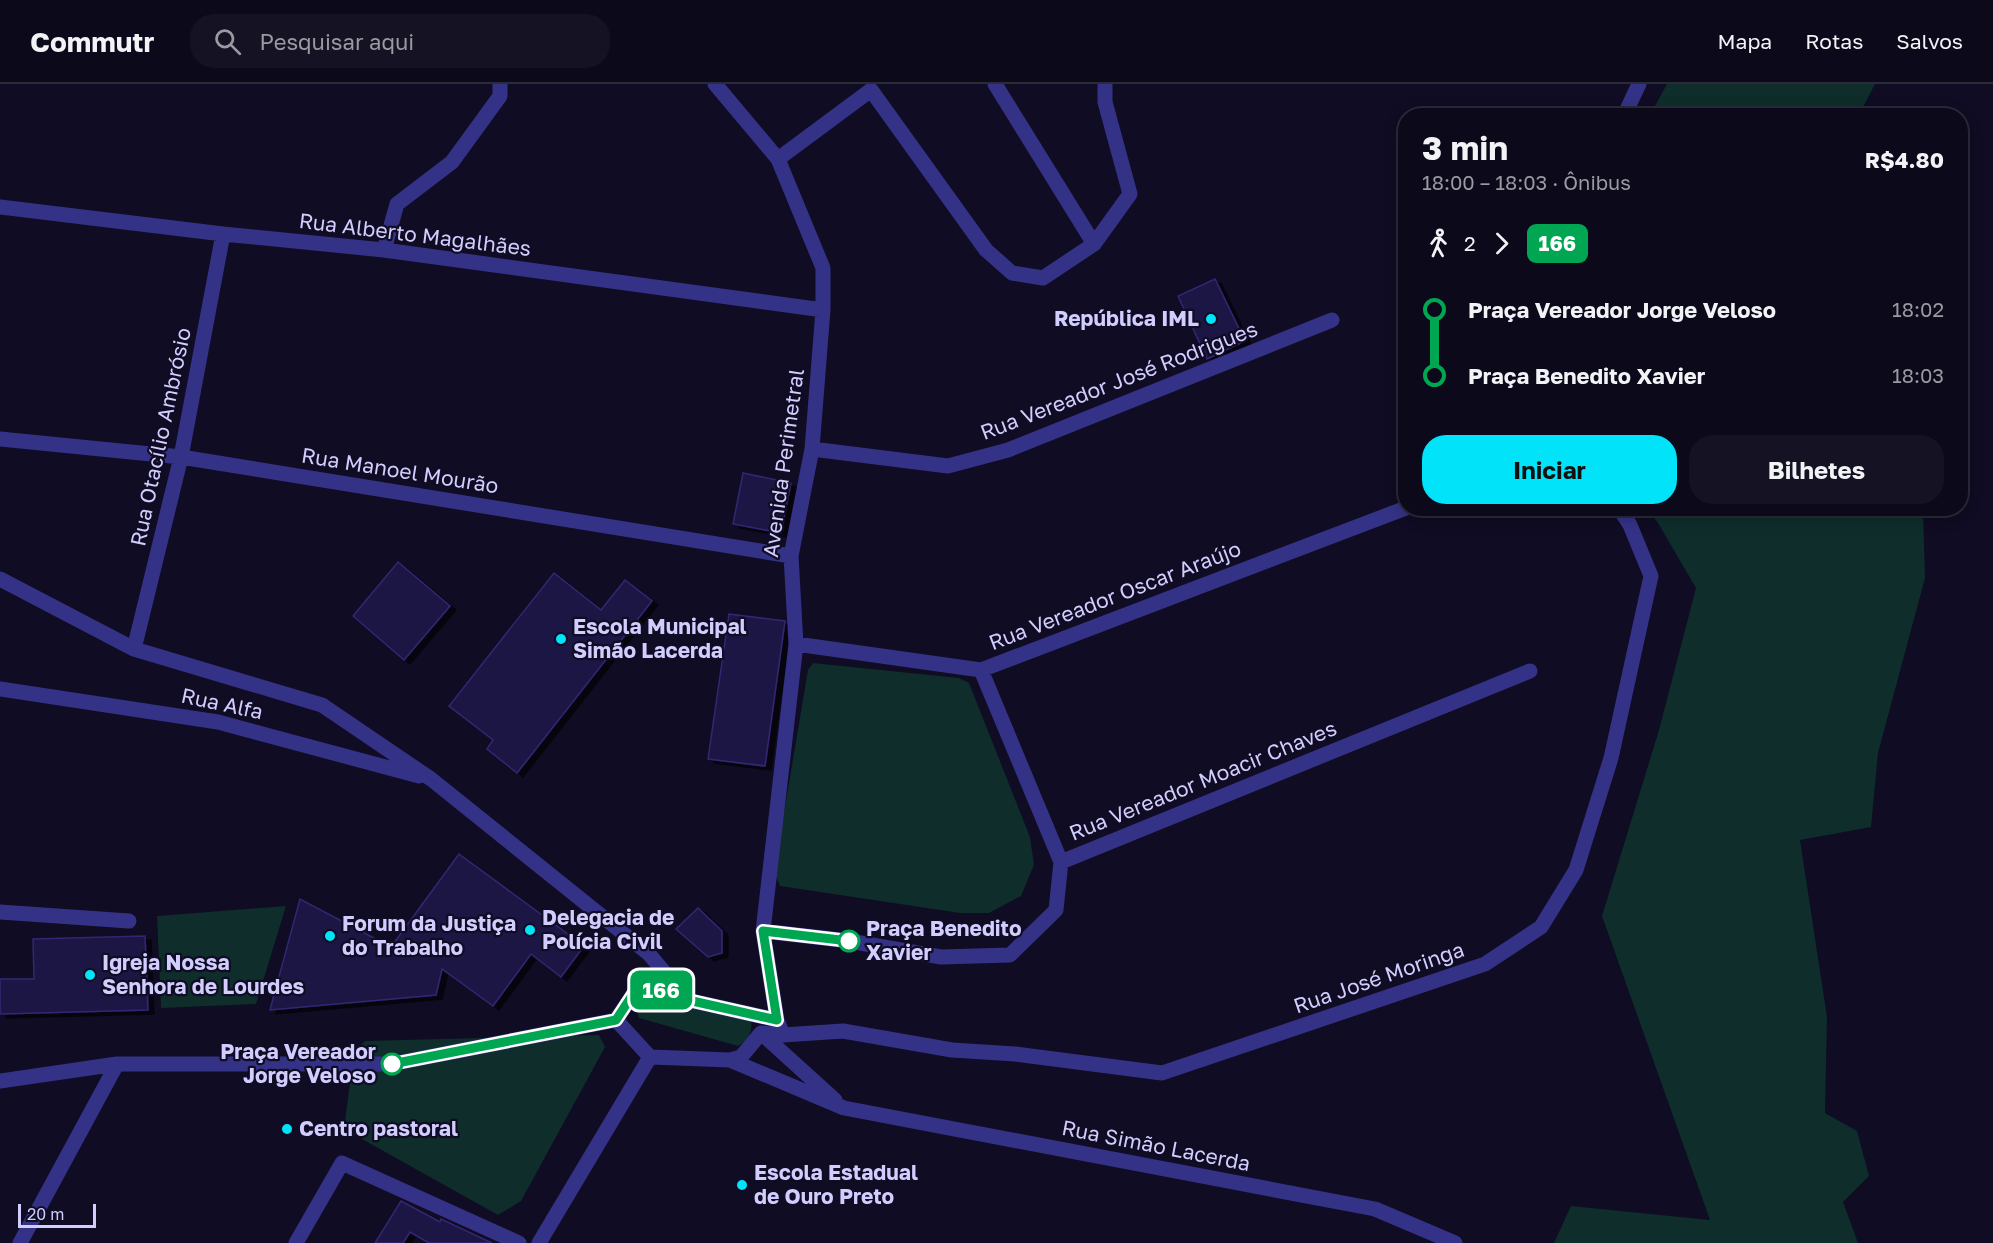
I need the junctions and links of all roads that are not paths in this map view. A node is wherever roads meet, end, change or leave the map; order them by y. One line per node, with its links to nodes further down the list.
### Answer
1 (500, 84): 12 (street)
2 (715, 84): 8 (street, Avenida Perimetral)
3 (995, 84): 11 (street)
4 (1106, 84): 11 (street)
5 (1639, 84): 7 (street)
6 (876, 87): 8 (street); 11 (street)
7 (1628, 108)
8 (778, 159): 13 (street, Avenida Perimetral)
9 (0, 207): 10 (street, Rua Alberto Magalhães)
10 (223, 234): 12 (street, Rua Alberto Magalhães); 17 (street, Rua Otacílio Ambrósio)
11 (1094, 244)
12 (384, 250): 13 (street, Rua Alberto Magalhães)
13 (823, 310): 16 (street, Avenida Perimetral)
14 (1332, 321): 16 (street, Rua Vereador José Rodrigues)
15 (0, 439): 17 (street, Rua Manoel Mourão)
16 (812, 449): 20 (street, Avenida Perimetral)
17 (181, 457): 20 (street, Rua Manoel Mourão); 23 (street, Rua Otacílio Ambrósio)
18 (1398, 511): 24 (street, Rua Vereador Oscar Araújo)
19 (1624, 516): 38 (street, Rua José Moringa)
20 (791, 556): 22 (street, Avenida Perimetral)
21 (0, 579): 23 (street)
22 (795, 644): 24 (street, Rua Vereador Oscar Araújo); 31 (street, Avenida Perimetral)
23 (134, 649): 27 (street)
24 (981, 670): 28 (street)
25 (1530, 671): 28 (street, Rua Vereador Moacir Chaves)
26 (0, 689): 27 (street, Rua Alfa)
27 (431, 779): 32 (street)
28 (1061, 862): 31 (street, Rua Vereador Moacir Chaves)
29 (0, 912): 30 (street)
30 (129, 921)
31 (763, 931): 36 (street, Avenida Perimetral)
32 (650, 954): 33 (street); 34 (street)
33 (641, 982): 34 (street); 35 (street)
34 (688, 1000): 36 (street)
35 (616, 1020): 39 (street); 41 (street)
36 (777, 1020): 38 (street, Avenida Perimetral)
37 (761, 1033): 38 (street, Rua José Moringa); 40 (street); 43 (street)
38 (783, 1035)
39 (650, 1057): 40 (street); 47 (street)
40 (730, 1060): 43 (street, Rua Simão Lacerda)
41 (117, 1064): 42 (street); 44 (street)
42 (0, 1081)
43 (844, 1108): 48 (street, Rua Simão Lacerda)
44 (20, 1243)
45 (296, 1243): 46 (street)
46 (519, 1243)
47 (539, 1243)
48 (1455, 1243)

